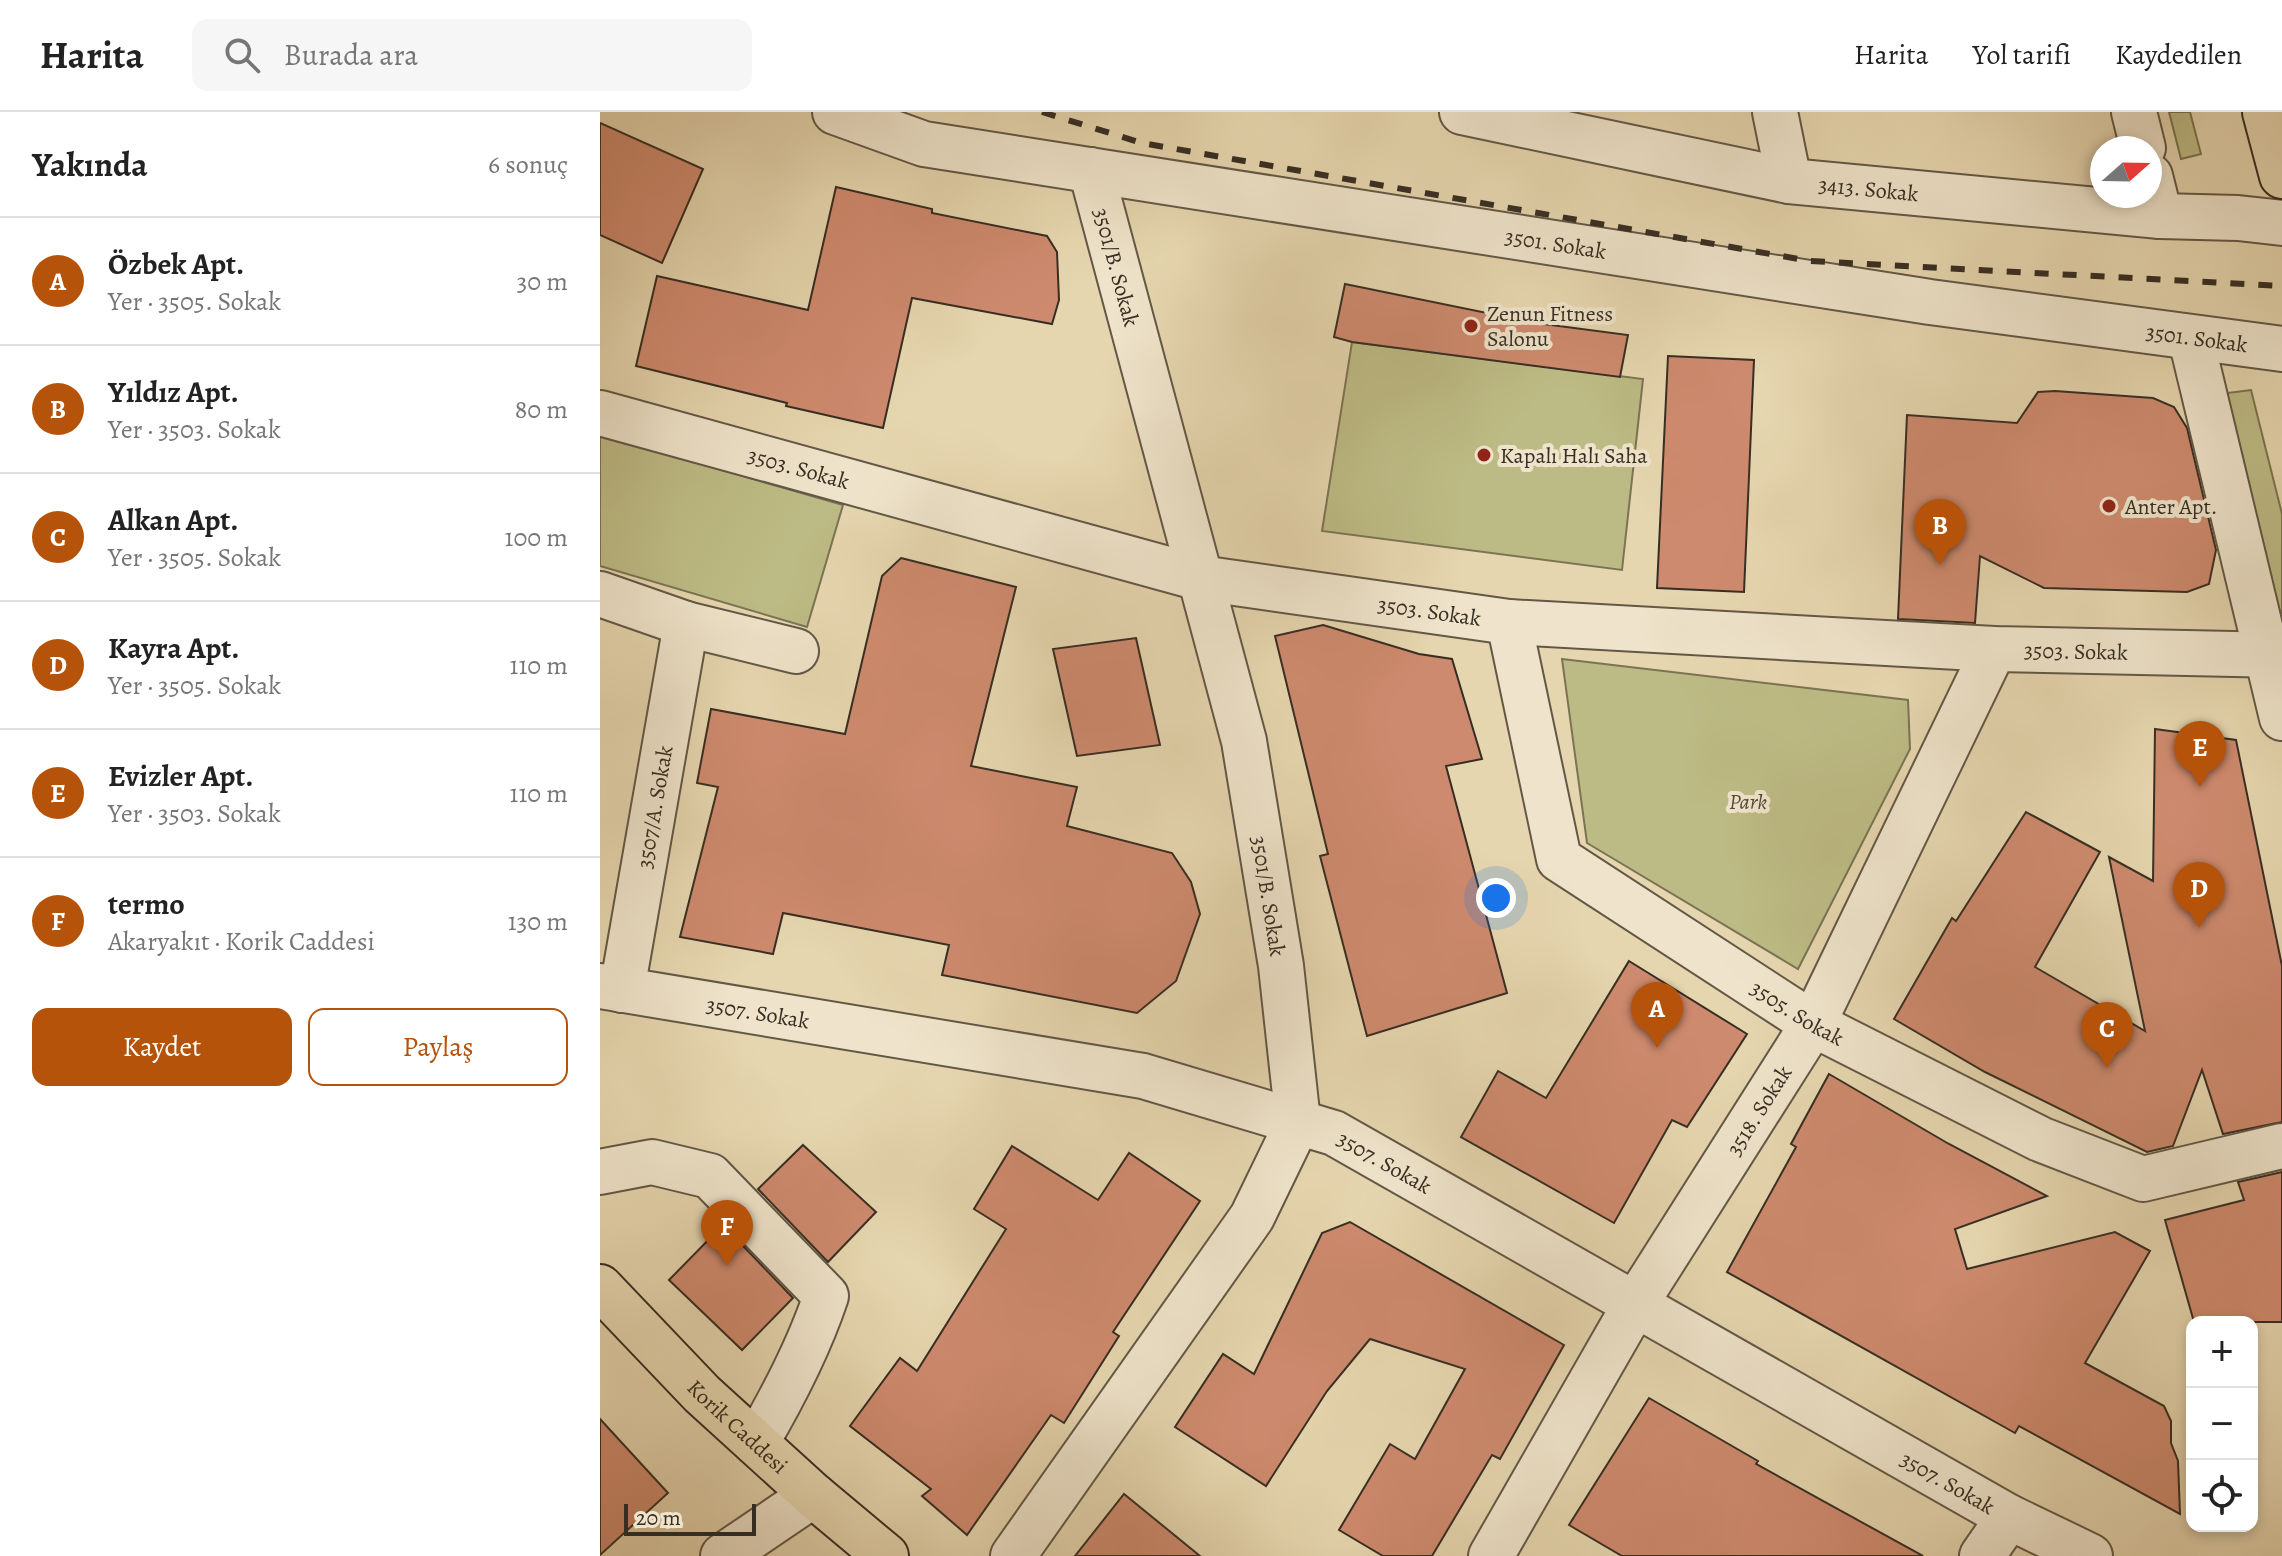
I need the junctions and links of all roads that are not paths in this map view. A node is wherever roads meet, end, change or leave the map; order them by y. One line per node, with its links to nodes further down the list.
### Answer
1 (835, 112): 7 (street, 3501. Sokak)
2 (1462, 112): 9 (street, 3413. Sokak)
3 (1775, 112): 9 (street)
4 (2134, 112): 6 (street)
5 (2265, 112): 8 (main road)
6 (2140, 136)
7 (1091, 170): 13 (street, 3501. Sokak); 16 (street, 3501/B. Sokak)
8 (2282, 176)
9 (1789, 181): 10 (street, 3413. Sokak)
10 (2090, 193)
11 (2162, 198): 12 (street, 3413. Sokak)
12 (2282, 223)
13 (2191, 339): 14 (street, 3501. Sokak); 22 (street)
14 (2282, 349)
15 (600, 413): 16 (street, 3503. Sokak)
16 (1200, 578): 18 (street, 3503. Sokak); 26 (street, 3501/B. Sokak)
17 (600, 594): 19 (street)
18 (1509, 622): 20 (street, 3503. Sokak); 25 (street, 3505. Sokak)
19 (686, 624): 21 (street); 24 (street, 3507/A. Sokak)
20 (1994, 649): 22 (street, 3503. Sokak); 25 (street, 3518. Sokak)
21 (796, 651)
22 (2274, 655): 23 (street)
23 (2282, 718)
24 (611, 988): 26 (street, 3507. Sokak)
25 (1813, 1024): 27 (street, 3505. Sokak); 30 (street, 3518. Sokak)
26 (1298, 1122): 30 (street, 3507. Sokak); 36 (street)
27 (2282, 1146)
28 (600, 1172): 31 (street)
29 (600, 1287): 31 (main road, Korik Caddesi)
30 (1636, 1303): 33 (street, 3507. Sokak); 37 (street, 3518. Sokak)
31 (756, 1443): 32 (main road, Korik Caddesi)
32 (813, 1495): 34 (street); 35 (main road, Korik Caddesi)
33 (2009, 1517): 38 (street); 39 (street, 3507. Sokak)
34 (723, 1556)
35 (886, 1556)
36 (1013, 1556)
37 (1491, 1556)
38 (1982, 1556)
39 (2090, 1556)

